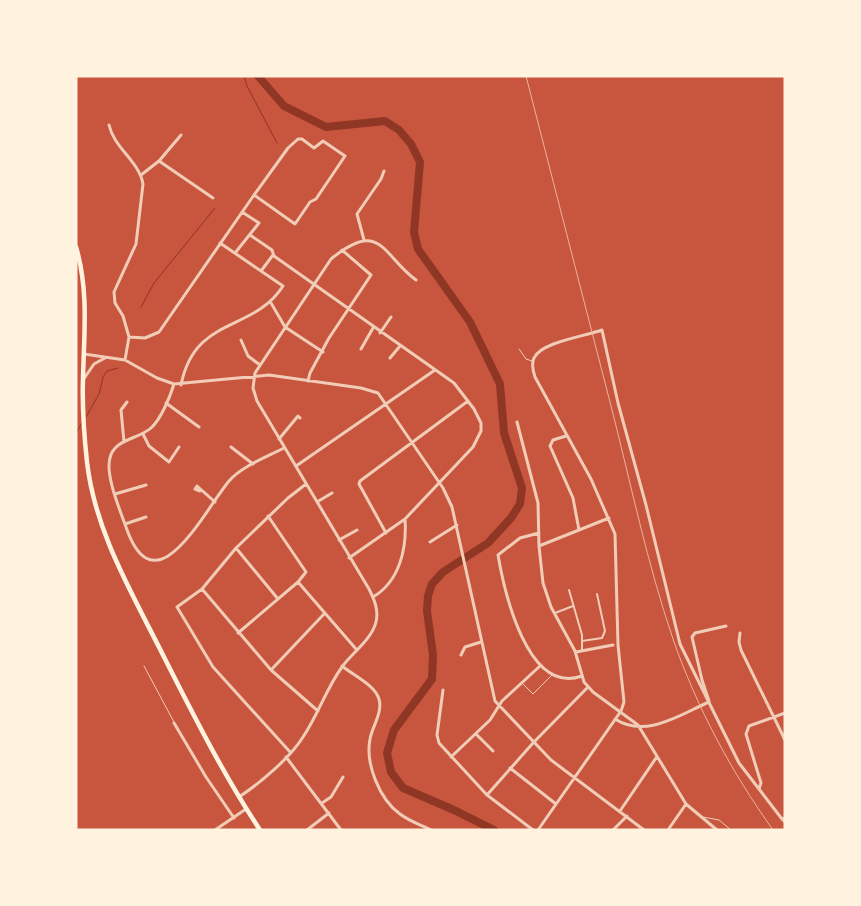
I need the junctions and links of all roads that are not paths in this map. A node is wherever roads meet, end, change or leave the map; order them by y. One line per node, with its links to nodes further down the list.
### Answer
1 (109, 125): 5 (street)
2 (181, 135): 3 (street)
3 (159, 160): 5 (street); 7 (street)
4 (384, 171): 10 (street)
5 (141, 175): 25 (street)
6 (254, 195): 6 (street); 8 (street)
7 (213, 198)
8 (242, 212): 9 (street); 11 (street)
9 (250, 235): 14 (street); 15 (street)
10 (364, 240): 13 (street); 17 (street)
11 (220, 243): 14 (street); 25 (street)
12 (76, 247): 31 (main road)
13 (342, 250): 18 (street); 20 (street)
14 (235, 253): 16 (street)
15 (273, 255): 16 (street); 18 (street)
16 (261, 271): 19 (street)
17 (416, 280)
18 (314, 284): 20 (street); 22 (street)
19 (271, 303): 22 (street); 42 (street)
20 (348, 309): 23 (street); 30 (street)
21 (391, 317): 24 (street)
22 (285, 327): 30 (street); 36 (street)
23 (374, 328): 24 (street); 28 (street)
24 (380, 333): 27 (street)
25 (129, 337): 34 (street)
26 (241, 340): 36 (street)
27 (400, 346): 33 (street); 37 (street)
28 (361, 349)
29 (519, 349): 35 (lane)
30 (323, 352): 40 (street)
31 (84, 354): 32 (street); 39 (main road)
32 (107, 357): 34 (street); 39 (street)
33 (390, 358)
34 (125, 360): 41 (street)
35 (533, 361): 51 (street); 113 (street)
36 (260, 365): 38 (street)
37 (435, 370): 43 (street); 46 (street)
38 (254, 376): 40 (street); 42 (street); 52 (street)
39 (83, 380): 135 (main road)
40 (308, 381): 46 (street)
41 (174, 384): 42 (street); 45 (street)
42 (181, 384)
43 (468, 401): 54 (street); 60 (street)
44 (128, 402): 53 (street)
45 (166, 403): 49 (street); 50 (street)
46 (388, 404): 54 (street); 59 (street)
47 (300, 418): 52 (street)
48 (517, 422): 77 (street)
49 (200, 427)
50 (143, 434): 53 (street); 55 (street)
51 (566, 436): 71 (street); 75 (street)
52 (279, 439): 57 (street)
53 (124, 442): 65 (street)
54 (413, 442): 60 (street); 76 (street)
55 (179, 447)
56 (231, 447): 58 (street)
57 (284, 448): 58 (street); 59 (street)
58 (253, 464): 66 (street)
59 (295, 466): 61 (street)
60 (439, 482): 70 (street); 73 (street)
61 (306, 484): 67 (street); 68 (street)
62 (146, 486): 65 (street)
63 (200, 491): 66 (street)
64 (332, 493): 67 (street)
65 (115, 494): 72 (street)
66 (215, 502): 72 (street)
67 (317, 502): 78 (street)
68 (268, 516): 81 (street); 83 (street)
69 (146, 517): 72 (street)
70 (405, 518): 76 (street); 87 (street)
71 (610, 518): 75 (street); 116 (street)
72 (125, 524)
73 (457, 525): 79 (street); 96 (street)
74 (357, 530): 78 (street)
75 (579, 530): 80 (street)
76 (386, 533): 82 (street)
77 (539, 533): 80 (street); 106 (street)
78 (339, 540): 82 (street)
79 (430, 542)
80 (539, 546): 90 (street)
81 (236, 548): 84 (street); 88 (street)
82 (349, 558): 87 (street)
83 (298, 582): 88 (street); 91 (street)
84 (202, 589): 93 (street); 126 (street)
85 (569, 590): 89 (street)
86 (597, 594): 95 (street)
87 (373, 596): 100 (street)
88 (278, 599): 93 (street)
89 (573, 606): 90 (street); 97 (street)
90 (555, 613): 102 (street)
91 (324, 614): 100 (street); 107 (street)
92 (726, 626): 113 (street)
93 (238, 633): 107 (street)
94 (740, 633): 118 (street)
95 (602, 638): 97 (street); 99 (street)
96 (481, 642): 103 (street); 114 (street)
97 (582, 642): 101 (street)
98 (613, 645): 99 (street)
99 (603, 647): 101 (street)
100 (356, 649): 105 (street)
101 (582, 650): 102 (street)
102 (576, 652): 109 (street)
103 (462, 655)
104 (144, 666): 120 (lane)
105 (342, 666): 115 (street); 150 (street)
106 (540, 666): 108 (street); 110 (street)
107 (271, 670): 115 (street)
108 (553, 674): 109 (street); 110 (lane)
109 (582, 676): 111 (street)
110 (522, 683): 114 (street)
111 (588, 687): 116 (street); 124 (street)
112 (443, 690): 128 (street)
113 (709, 702): 121 (street); 133 (street)
114 (498, 706): 122 (street); 124 (street)
115 (318, 710): 126 (street)
116 (621, 711): 119 (street); 121 (street)
117 (785, 713): 118 (street)
118 (774, 716): 123 (street); 133 (street)
119 (615, 719): 121 (street); 132 (street)
120 (174, 723): 144 (street)
121 (638, 725): 129 (street)
122 (476, 734): 125 (street); 128 (street)
123 (785, 740)
124 (533, 743): 130 (street); 132 (street)
125 (493, 751)
126 (291, 753): 127 (street)
127 (286, 757): 135 (street); 136 (street)
128 (451, 757): 134 (street)
129 (656, 758): 138 (street); 140 (street)
130 (510, 768): 134 (street); 137 (street)
131 (343, 777): 136 (street)
132 (574, 777): 137 (street); 140 (street)
133 (759, 789): 145 (street)
134 (487, 795): 151 (street)
135 (238, 797): 139 (main road)
136 (322, 803): 141 (street)
137 (556, 804): 152 (street)
138 (686, 804): 143 (street); 155 (street)
139 (246, 809): 144 (street); 147 (main road)
140 (620, 810): 142 (street)
141 (329, 813): 148 (street); 149 (street)
142 (627, 816): 153 (street); 154 (street)
143 (697, 816): 156 (street); 157 (lane)
144 (234, 818): 146 (street)
145 (784, 820)
146 (215, 830)
147 (260, 830)
148 (307, 830)
149 (341, 830)
150 (431, 830)
151 (534, 830)
152 (538, 830)
153 (613, 830)
154 (644, 830)
155 (668, 830)
156 (717, 830)
157 (731, 830)

